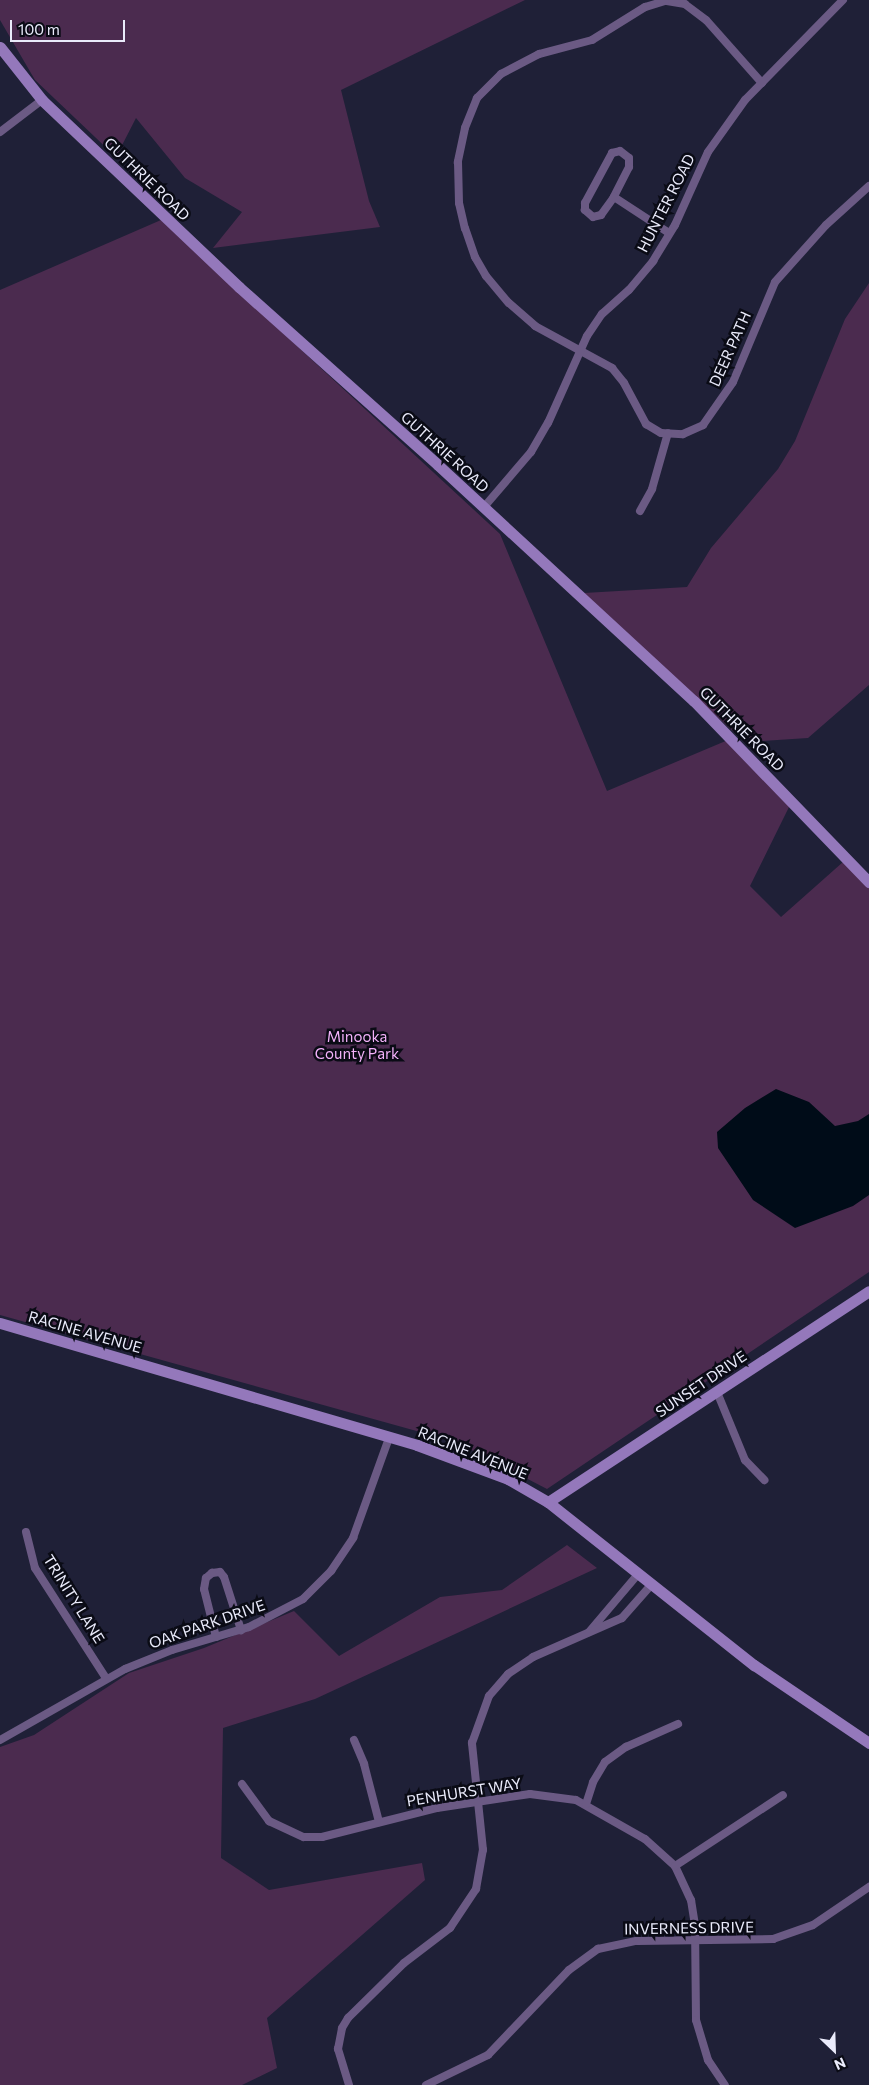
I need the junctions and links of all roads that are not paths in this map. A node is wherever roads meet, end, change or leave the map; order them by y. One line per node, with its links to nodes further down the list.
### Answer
1 (843, 0): 3 (street, HUNTER ROAD)
2 (0, 47): 4 (street, GUTHRIE ROAD)
3 (762, 83): 8 (street, HUNTER ROAD); 9 (street)
4 (42, 100): 5 (street); 11 (street, GUTHRIE ROAD)
5 (0, 132)
6 (869, 186): 10 (street, DEER PATH)
7 (614, 197): 7 (street); 8 (street)
8 (669, 233): 9 (street, HUNTER ROAD)
9 (580, 350): 10 (street); 11 (street, HUNTER ROAD)
10 (668, 433): 12 (street)
11 (484, 507): 13 (street, GUTHRIE ROAD)
12 (640, 511)
13 (869, 882)
14 (869, 1291): 16 (street, SUNSET DRIVE)
15 (0, 1323): 17 (street, RACINE AVENUE)
16 (717, 1392): 18 (street); 19 (street, SUNSET DRIVE)
17 (389, 1438): 19 (street, RACINE AVENUE); 23 (street, OAK PARK DRIVE)
18 (764, 1480)
19 (548, 1502): 21 (street, RACINE AVENUE)
20 (26, 1532): 26 (street, TRINITY LANE)
21 (639, 1573): 22 (street, RACINE AVENUE); 24 (street)
22 (652, 1584): 24 (street); 30 (street, RACINE AVENUE)
23 (241, 1630): 25 (street, OAK PARK DRIVE); 25 (street)
24 (589, 1632): 33 (street)
25 (216, 1637): 26 (street, OAK PARK DRIVE)
26 (106, 1678): 28 (street, OAK PARK DRIVE)
27 (678, 1724): 34 (street)
28 (0, 1740)
29 (354, 1740): 35 (street)
30 (869, 1743)
31 (242, 1784): 35 (street, PENHURST WAY)
32 (783, 1795): 36 (street)
33 (477, 1801): 34 (street, PENHURST WAY); 35 (street, PENHURST WAY); 39 (street)
34 (586, 1804): 36 (street, PENHURST WAY)
35 (379, 1822)
36 (675, 1866): 38 (street, PENHURST WAY)
37 (869, 1887): 38 (street, INVERNESS DRIVE)
38 (696, 1941): 40 (street, INVERNESS DRIVE); 41 (street, PENHURST WAY)
39 (350, 2085)
40 (426, 2085)
41 (724, 2085)

